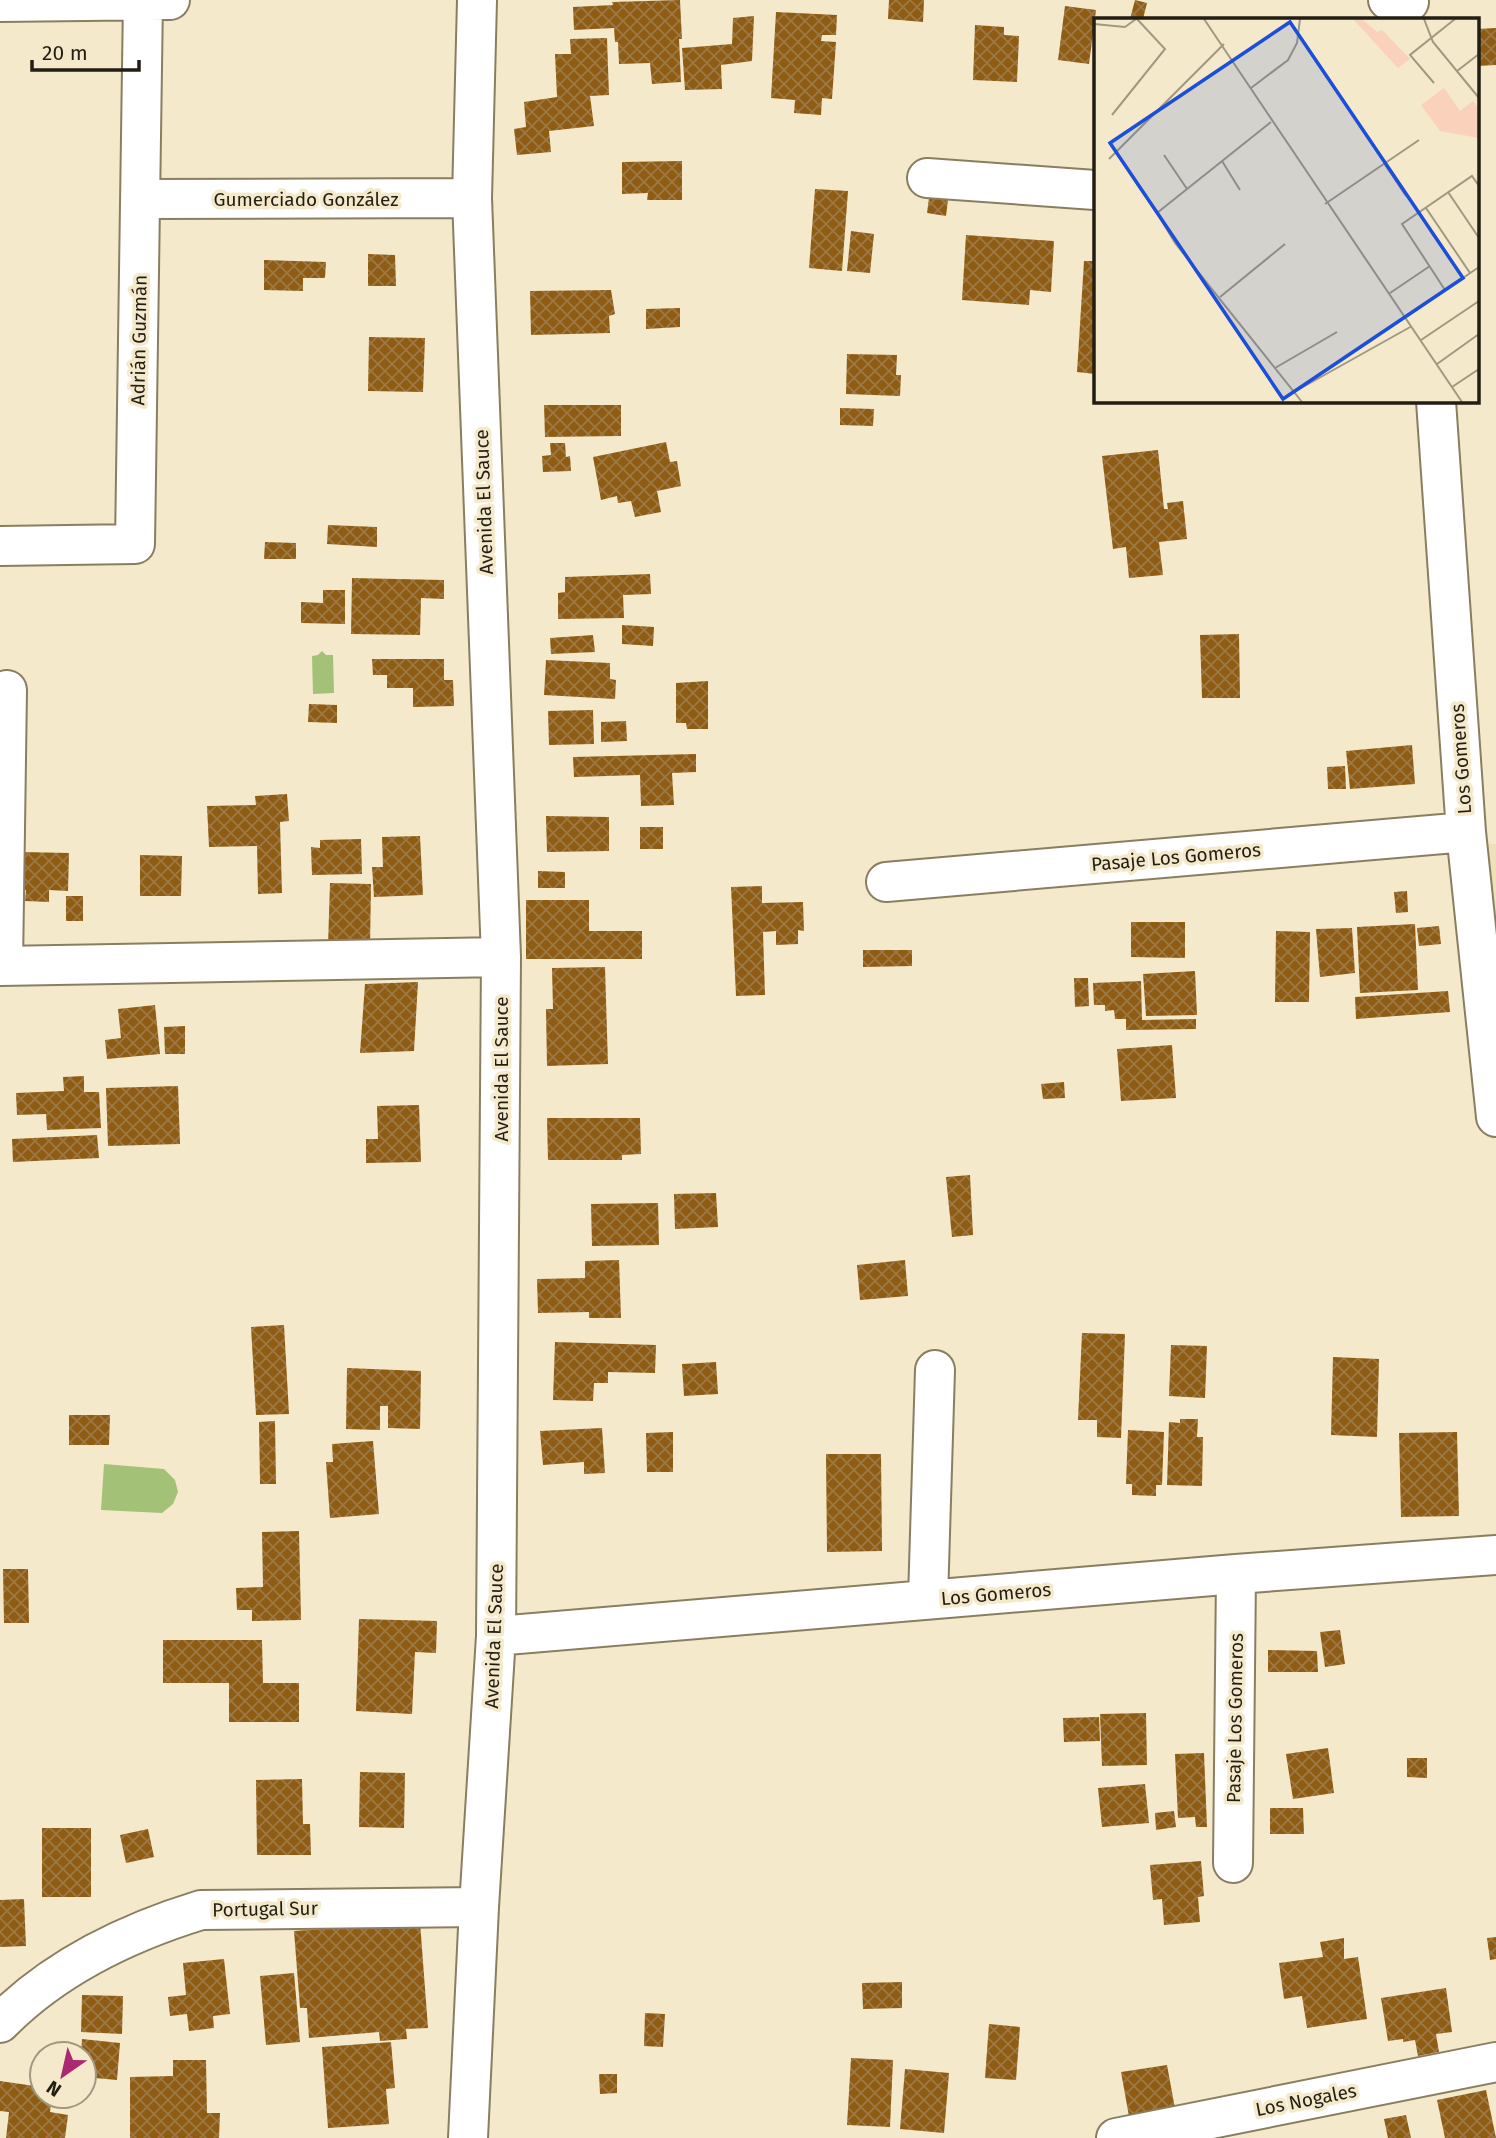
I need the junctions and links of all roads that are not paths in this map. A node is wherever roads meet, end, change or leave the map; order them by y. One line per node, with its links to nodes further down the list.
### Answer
1 (143, 0): 2 (street); 4 (street); 8 (street, Adrián Guzmán)
2 (170, 0)
3 (477, 0): 7 (street, Avenida El Sauce)
4 (0, 2)
5 (927, 178): 6 (street)
6 (1094, 190)
7 (472, 198): 8 (street, Gumerciado González); 14 (street, Avenida El Sauce)
8 (141, 199): 10 (street, Adrián Guzmán)
9 (1436, 402): 12 (street, Los Gomeros)
10 (0, 546)
11 (7, 690): 15 (street)
12 (1466, 832): 13 (street, Pasaje Los Gomeros); 16 (street, Los Gomeros)
13 (886, 882)
14 (501, 957): 15 (street); 21 (street, Avenida El Sauce)
15 (1, 966)
16 (1496, 1117)
17 (935, 1370): 20 (street)
18 (1496, 1555): 19 (street, Los Gomeros)
19 (1236, 1574): 20 (street, Los Gomeros); 22 (street, Pasaje Los Gomeros)
20 (928, 1599): 21 (street, Los Gomeros)
21 (496, 1636): 23 (street, Avenida El Sauce)
22 (1233, 1863)
23 (479, 1907): 24 (street, Portugal Sur); 26 (street, Avenida El Sauce)
24 (0, 2024)
25 (1496, 2062): 27 (street, Los Nogales)
26 (468, 2138)
27 (1115, 2138)

